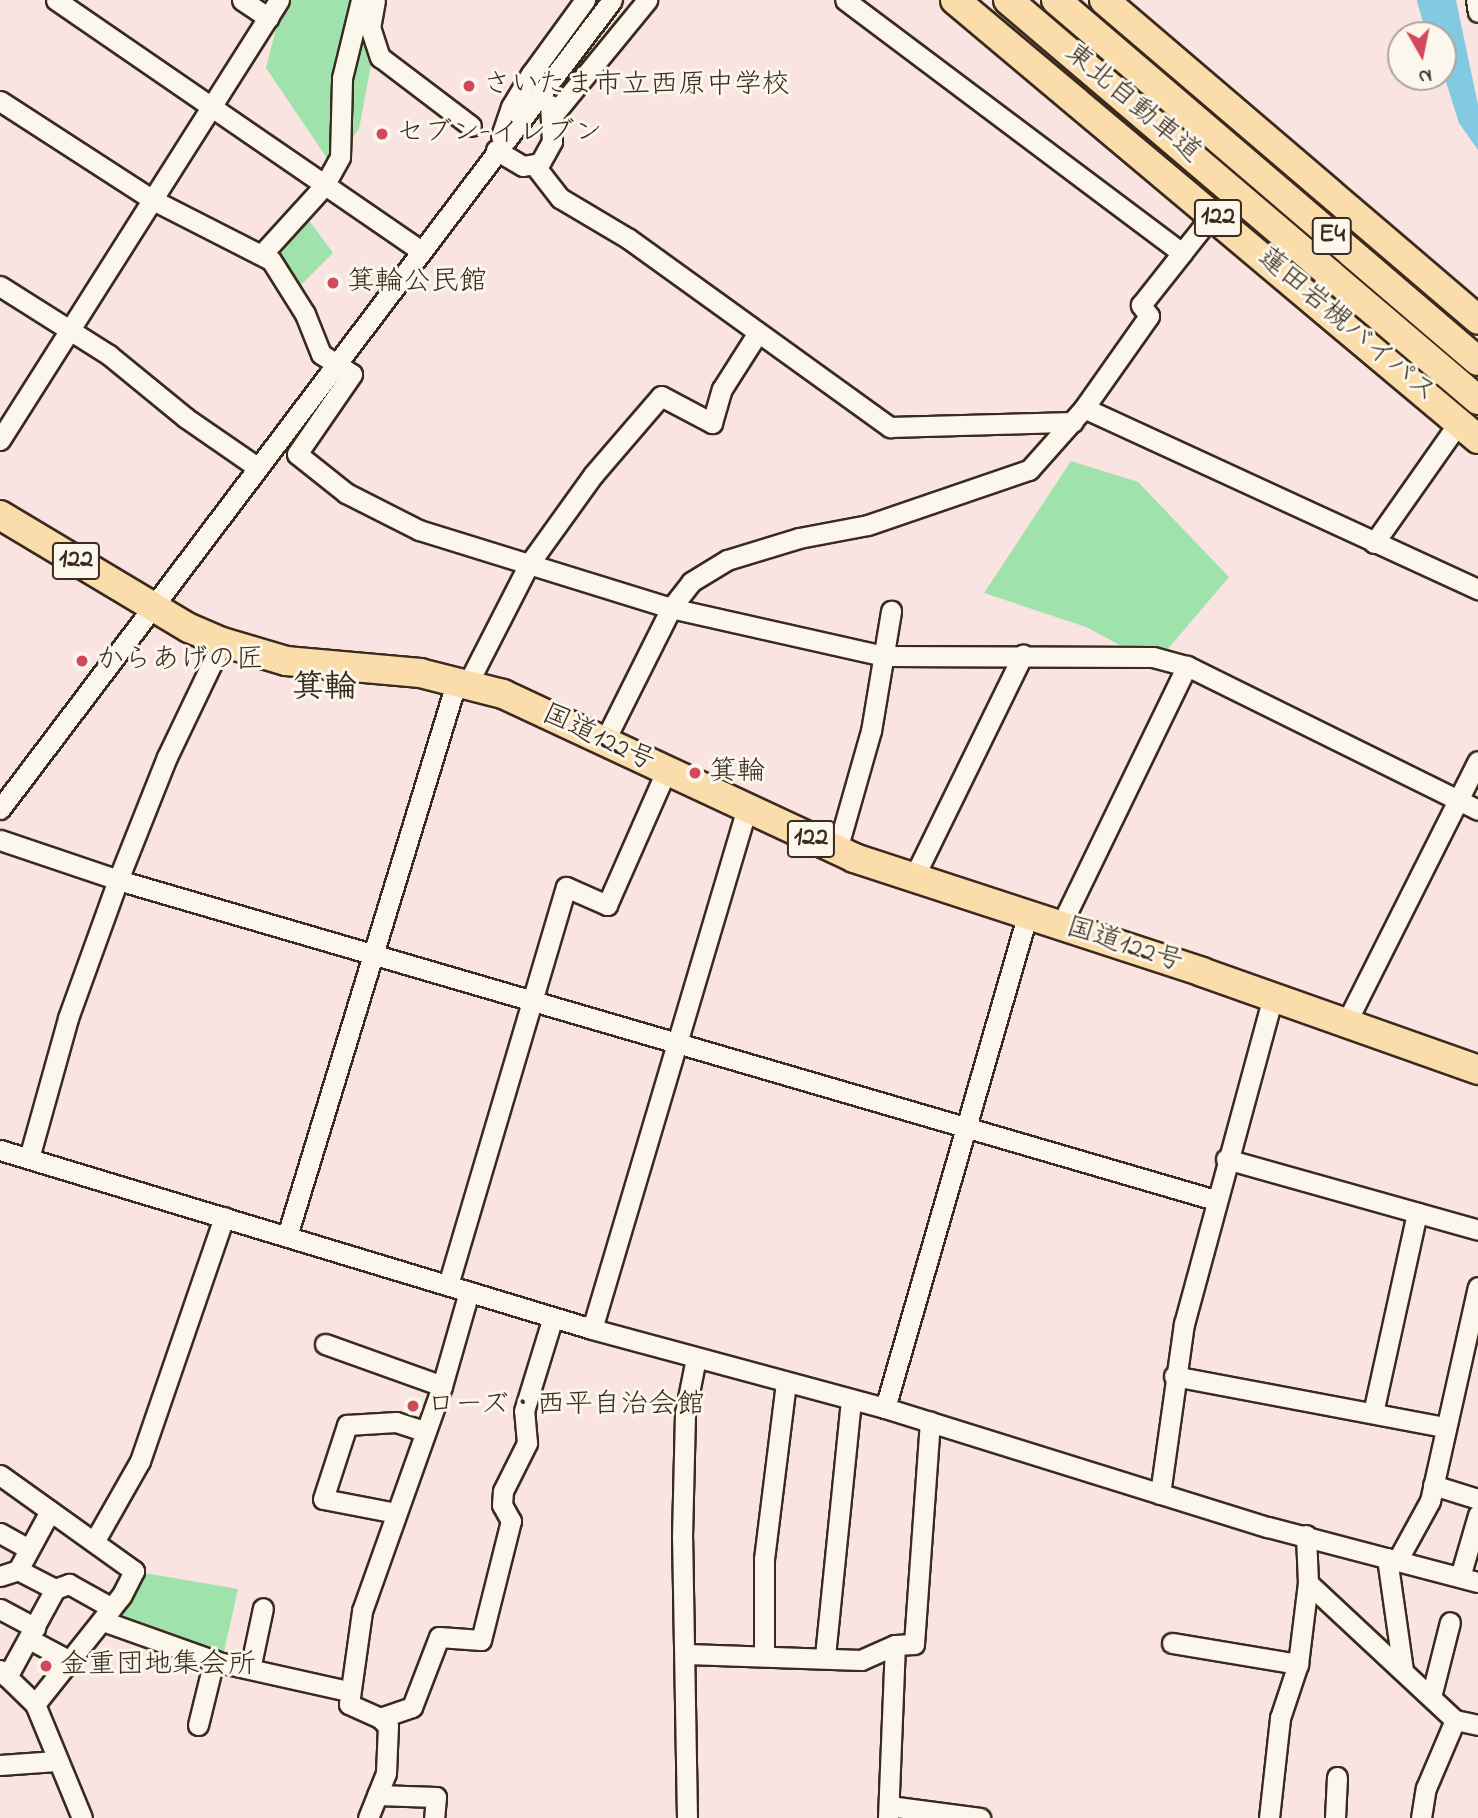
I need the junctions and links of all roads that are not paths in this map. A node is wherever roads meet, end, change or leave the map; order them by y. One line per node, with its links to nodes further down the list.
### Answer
1 (56, 0): 18 (street)
2 (242, 0): 14 (street)
3 (361, 0): 23 (street)
4 (375, 0): 20 (street)
5 (585, 0): 21 (street)
6 (612, 0): 16 (street)
7 (647, 0): 19 (street)
8 (845, 0): 28 (street)
9 (955, 0): 25 (highway, 蓮田岩槻バイパス / 122)
10 (1008, 0): 35 (highway, 東北自動車道 / E4)
11 (1056, 0): 33 (highway, 東北自動車道 / E4)
12 (1104, 0): 30 (highway)
13 (1476, 0): 15 (street)
14 (274, 9): 18 (street)
15 (1478, 12)
16 (544, 89): 19 (street); 21 (street)
17 (0, 101): 24 (street)
18 (211, 108): 23 (street); 24 (street)
19 (554, 115): 22 (street)
20 (471, 126)
21 (496, 150): 22 (street); 26 (street)
22 (535, 166): 32 (street)
23 (324, 186): 26 (street); 27 (street)
24 (153, 200): 27 (street); 31 (street)
25 (1213, 214): 28 (street); 37 (highway, 蓮田岩槻バイパス / 122)
26 (421, 251): 34 (street)
27 (263, 253): 34 (street)
28 (1182, 253): 36 (street)
29 (0, 286): 31 (street)
30 (1478, 319)
31 (71, 331): 38 (street); 39 (street)
32 (757, 334): 36 (street); 42 (street)
33 (1478, 361)
34 (335, 364): 39 (street); 42 (street)
35 (1478, 400)
36 (1078, 415): 41 (street); 45 (street)
37 (1469, 430): 41 (street)
38 (0, 440)
39 (257, 467): 44 (street)
40 (0, 515): 44 (highway, 国道122号 / 122)
41 (1374, 543): 43 (street)
42 (529, 564): 45 (street); 51 (street)
43 (1478, 589)
44 (153, 607): 47 (highway, 国道122号 / 122); 56 (street)
45 (671, 608): 49 (street); 52 (street)
46 (891, 611): 49 (street)
47 (222, 642): 51 (highway, 国道122号 / 122); 61 (street)
48 (1023, 654): 49 (street); 50 (street); 60 (street)
49 (884, 656): 59 (street)
50 (1187, 666): 55 (street); 63 (street)
51 (463, 681): 52 (highway, 国道122号 / 122); 64 (street)
52 (604, 742): 54 (highway, 国道122号 / 122)
53 (1478, 761): 55 (street)
54 (666, 771): 57 (highway, 国道122号 / 122); 66 (street)
55 (1469, 806): 67 (street)
56 (0, 809)
57 (746, 811): 59 (highway, 国道122号 / 122); 68 (street)
58 (0, 839): 61 (street)
59 (837, 850): 60 (highway, 国道122号 / 122)
60 (914, 879): 62 (highway, 国道122号 / 122)
61 (118, 880): 64 (street); 72 (street)
62 (1028, 913): 63 (highway, 国道122号 / 122); 70 (street)
63 (1061, 925): 65 (highway, 国道122号 / 122)
64 (372, 954): 66 (street); 78 (street)
65 (1273, 997): 67 (highway, 国道122号 / 122); 73 (street)
66 (531, 1002): 68 (street); 79 (street)
67 (1346, 1023): 69 (highway, 国道122号 / 122)
68 (677, 1045): 70 (street); 83 (street)
69 (1478, 1070)
70 (964, 1128): 74 (street); 90 (street)
71 (0, 1150): 72 (street)
72 (29, 1158): 76 (street)
73 (1226, 1159): 74 (street); 75 (street)
74 (1215, 1200): 86 (street)
75 (1417, 1213): 77 (street); 91 (street)
76 (224, 1217): 78 (street); 104 (street)
77 (1478, 1230)
78 (287, 1236): 79 (street)
79 (448, 1285): 81 (street)
80 (1478, 1287): 93 (street)
81 (470, 1292): 82 (street); 88 (street)
82 (554, 1317): 83 (street); 130 (street)
83 (592, 1329): 85 (street)
84 (325, 1344): 88 (street)
85 (696, 1358): 87 (street); 118 (street)
86 (1174, 1376): 91 (street); 97 (street)
87 (786, 1382): 89 (street); 119 (street)
88 (442, 1386): 94 (street)
89 (851, 1400): 90 (street); 120 (street)
90 (885, 1408): 92 (street)
91 (1373, 1413): 93 (street)
92 (930, 1422): 97 (street); 117 (street)
93 (1443, 1427): 96 (street)
94 (423, 1431): 100 (street); 100 (street)
95 (0, 1475): 99 (street)
96 (1433, 1485): 98 (street); 106 (street)
97 (1160, 1494): 103 (street)
98 (1478, 1499)
99 (50, 1511): 104 (street); 105 (street)
100 (396, 1513): 127 (street)
101 (1478, 1515): 108 (street)
102 (0, 1533): 105 (street)
103 (1306, 1535): 106 (street); 109 (street)
104 (94, 1542): 113 (street)
105 (29, 1549): 107 (street)
106 (1392, 1559): 108 (street); 125 (street)
107 (9, 1573): 110 (street)
108 (1469, 1580)
109 (1308, 1583): 123 (street); 125 (street)
110 (55, 1589): 113 (street); 115 (street)
111 (263, 1608): 124 (street)
112 (0, 1609): 115 (street)
113 (108, 1615): 121 (street); 122 (street)
114 (1450, 1622): 128 (street)
115 (32, 1634): 122 (street); 126 (street)
116 (1172, 1643): 123 (street)
117 (895, 1645): 120 (street); 138 (street)
118 (687, 1654): 119 (street); 142 (street)
119 (764, 1656): 120 (street)
120 (825, 1656)
121 (214, 1660): 124 (street); 132 (street)
122 (71, 1661): 129 (street)
123 (1298, 1664): 144 (street)
124 (250, 1669): 127 (street)
125 (1403, 1671): 128 (street)
126 (4, 1673): 129 (street)
127 (348, 1691): 130 (street)
128 (1431, 1698): 131 (street)
129 (36, 1703): 134 (street)
130 (380, 1718): 137 (street)
131 (1455, 1720): 133 (street); 146 (street)
132 (198, 1725)
133 (1478, 1725)
134 (56, 1761): 135 (street); 139 (street)
135 (0, 1765)
136 (1337, 1777): 145 (street)
137 (377, 1795): 140 (street); 141 (street)
138 (889, 1812): 143 (street)
139 (82, 1818)
140 (368, 1818)
141 (434, 1818)
142 (687, 1818)
143 (980, 1818)
144 (1269, 1818)
145 (1335, 1818)
146 (1421, 1818)

